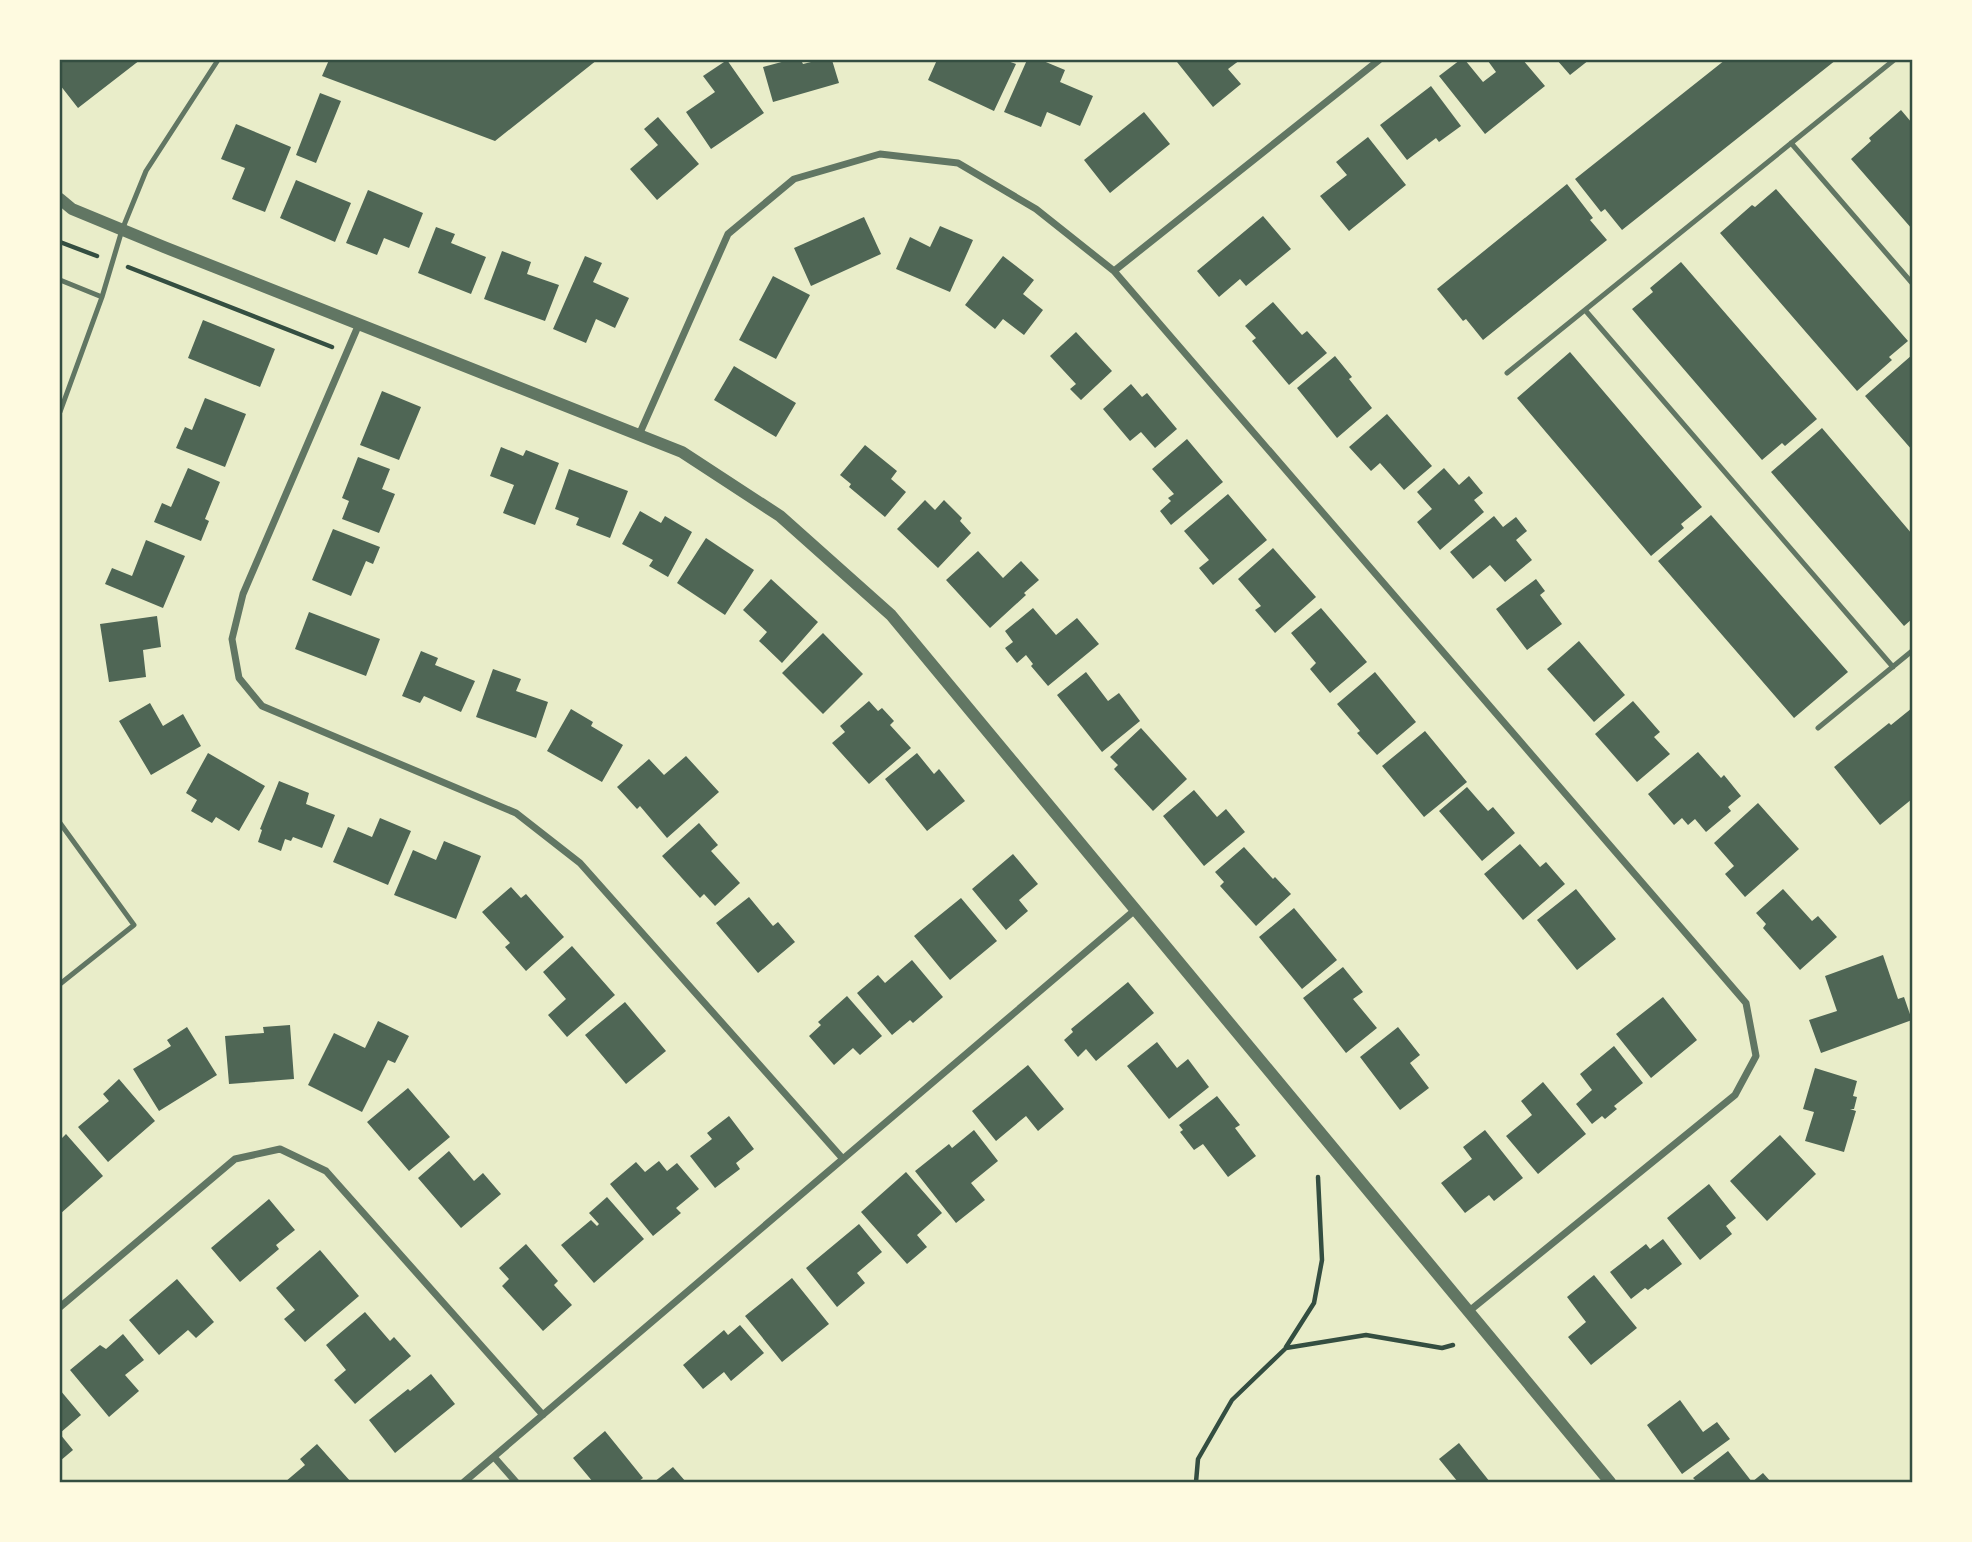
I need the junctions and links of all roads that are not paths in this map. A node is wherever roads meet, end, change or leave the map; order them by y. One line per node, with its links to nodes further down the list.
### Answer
1 (218, 60): 6 (lane)
2 (1379, 60): 7 (street)
3 (1894, 60): 4 (lane)
4 (1791, 143): 9 (lane); 11 (lane)
5 (60, 199): 6 (street)
6 (122, 229): 10 (lane); 12 (street)
7 (1114, 271): 15 (street); 24 (street)
8 (60, 279): 10 (lane)
9 (1913, 283)
10 (102, 297): 14 (lane)
11 (1585, 310): 13 (lane); 17 (lane)
12 (359, 324): 15 (street); 22 (street)
13 (1507, 373)
14 (60, 412)
15 (639, 435): 20 (street)
16 (1913, 651): 17 (lane)
17 (1893, 667): 18 (lane)
18 (1818, 728)
19 (60, 823): 21 (lane)
20 (1135, 910): 22 (street); 24 (street)
21 (60, 984)
22 (843, 1159): 25 (street)
23 (60, 1307): 25 (street)
24 (1468, 1312): 29 (street)
25 (543, 1415): 26 (street)
26 (494, 1457): 27 (street); 28 (street)
27 (464, 1482)
28 (516, 1482)
29 (1609, 1482)

